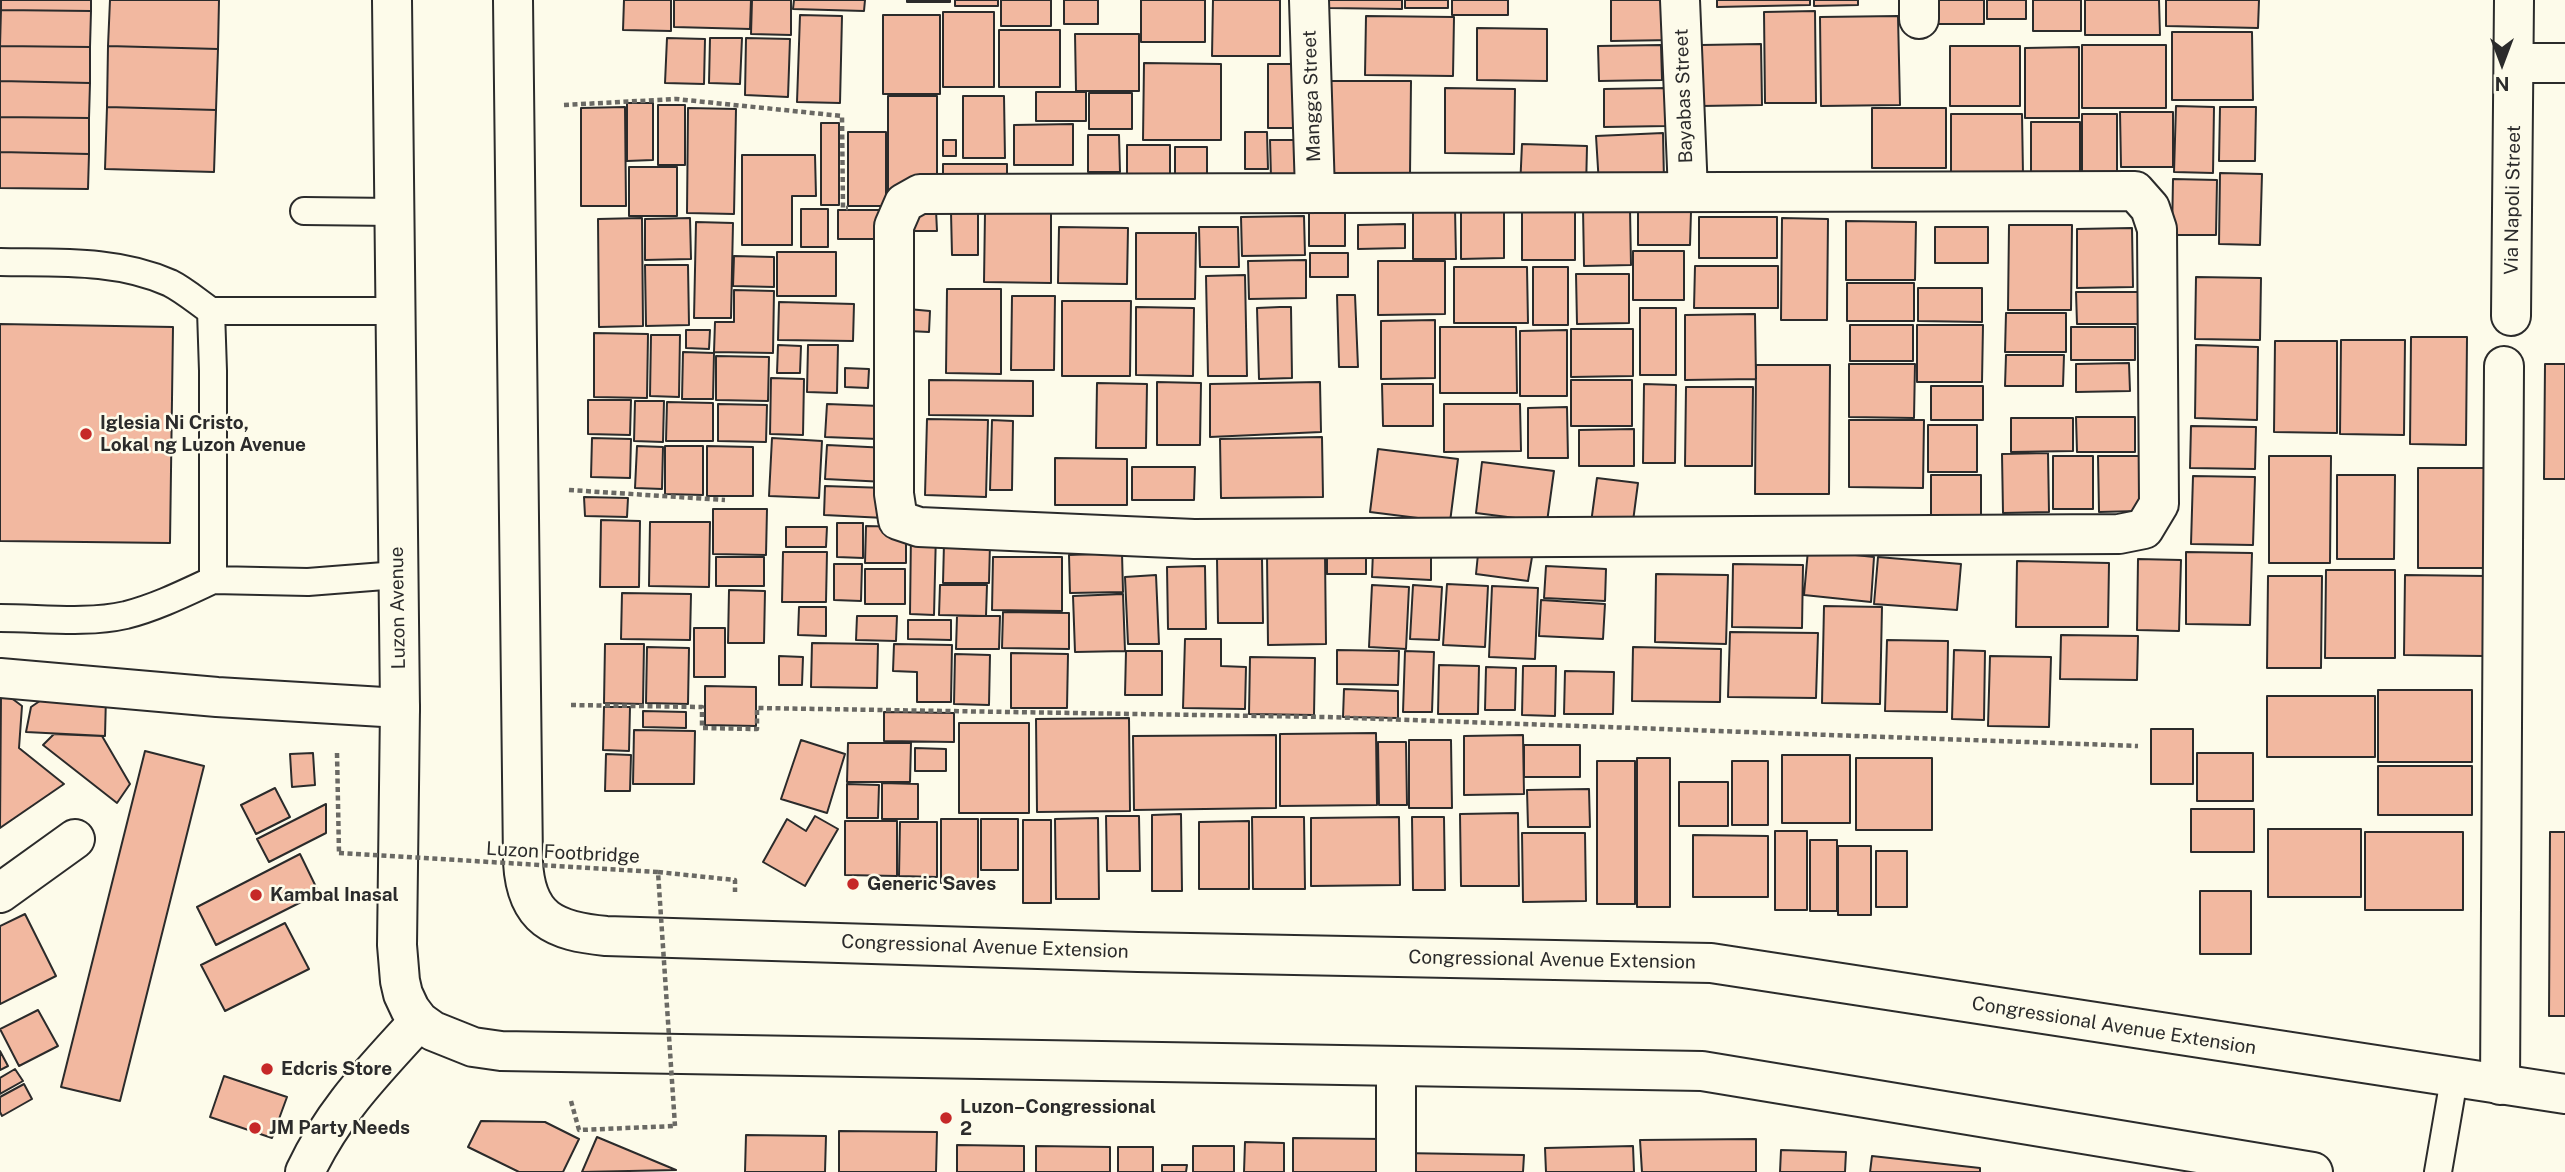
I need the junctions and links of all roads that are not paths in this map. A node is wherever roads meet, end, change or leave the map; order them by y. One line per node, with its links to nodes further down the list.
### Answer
1 (392, 0): 11 (main road, Luzon Avenue)
2 (513, 0): 26 (main road, Congressional Avenue Extension)
3 (1309, 0): 8 (main road, Mangga Street)
4 (1681, 0): 9 (main road, Bayabas Street)
5 (2514, 0): 6 (main road, Via Napoli Street)
6 (2515, 63): 7 (main road); 15 (main road, Via Napoli Street)
7 (2565, 63)
8 (1315, 192): 9 (main road); 9 (main road)
9 (1688, 192)
10 (304, 211): 11 (lane)
11 (394, 212): 14 (main road, Luzon Avenue)
12 (0, 262): 13 (lane)
13 (211, 311): 14 (lane); 18 (lane)
14 (395, 311): 17 (main road, Luzon Avenue)
15 (2511, 316)
16 (2504, 366): 27 (main road)
17 (397, 575): 18 (lane); 21 (main road, Luzon Avenue)
18 (213, 580): 19 (lane)
19 (0, 618)
20 (0, 678): 21 (main road)
21 (400, 708): 24 (main road, Luzon Avenue)
22 (75, 839): 23 (main road)
23 (0, 893)
24 (419, 1021): 25 (main road); 29 (main road)
25 (1396, 1066): 30 (main road); 31 (main road)
26 (2454, 1079): 27 (main road, Congressional Avenue Extension); 32 (lane)
27 (2500, 1085): 28 (main road, Congressional Avenue Extension)
28 (2565, 1094)
29 (306, 1172)
30 (1396, 1172)
31 (2313, 1172)
32 (2438, 1172)

